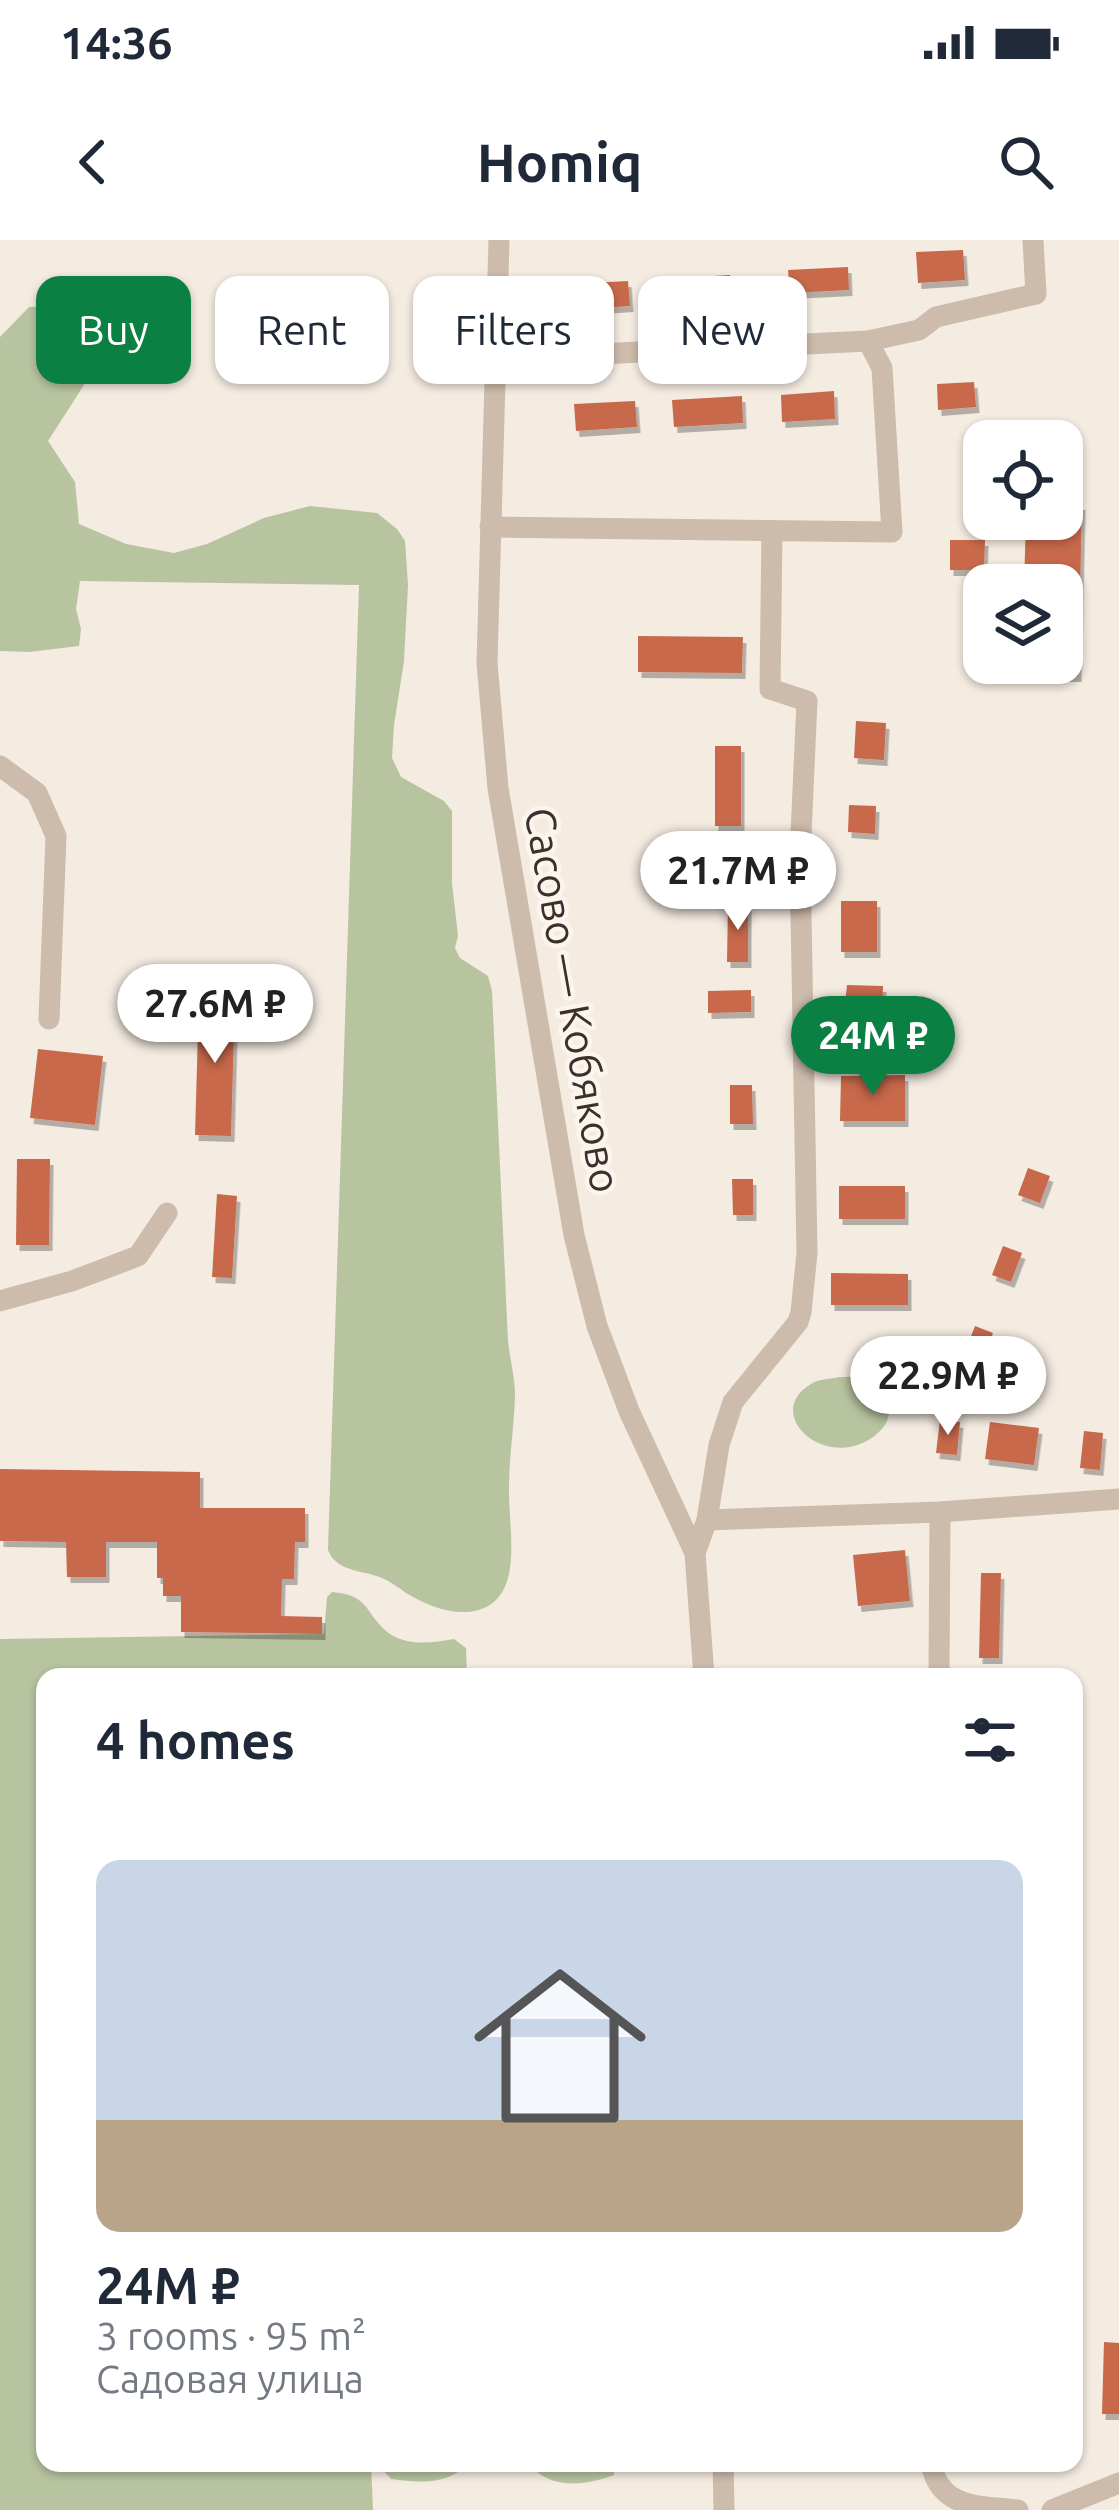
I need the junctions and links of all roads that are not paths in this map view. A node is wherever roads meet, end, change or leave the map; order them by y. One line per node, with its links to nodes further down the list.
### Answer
1 (499, 240): 3 (street, Сасово — Кобяково)
2 (1033, 240): 4 (street)
3 (498, 276)
4 (868, 341): 5 (street); 8 (street)
5 (614, 353)
6 (494, 384): 7 (street, Сасово — Кобяково)
7 (490, 527): 8 (street); 16 (street, Сасово — Кобяково)
8 (772, 531): 15 (street)
9 (0, 766): 10 (street)
10 (49, 1019)
11 (167, 1213): 12 (street)
12 (0, 1301)
13 (1119, 1499): 14 (street)
14 (940, 1512): 15 (street); 18 (street)
15 (707, 1520): 16 (street)
16 (695, 1553): 17 (street, Сасово — Кобяково)
17 (703, 1668)
18 (939, 1668)
19 (723, 2472): 22 (street)
20 (934, 2472): 23 (street)
21 (1119, 2483): 24 (street)
22 (724, 2510)
23 (1018, 2510)
24 (1052, 2510)

